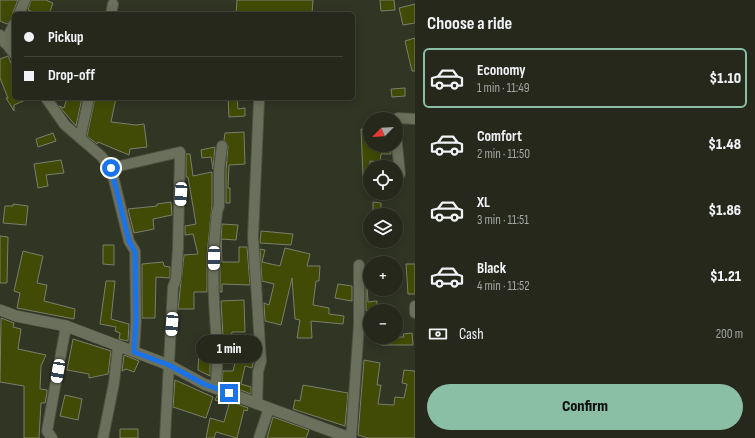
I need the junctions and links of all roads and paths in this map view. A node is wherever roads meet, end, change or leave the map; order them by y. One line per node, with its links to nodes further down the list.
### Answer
1 (25, 0): 2 (street)
2 (20, 12)
3 (12, 27): 4 (street)
4 (3, 39): 5 (street)
5 (12, 51)
6 (47, 100): 11 (street)
7 (89, 100): 11 (street)
8 (259, 101): 23 (street)
9 (403, 118): 10 (street)
10 (415, 119)
11 (80, 138): 13 (street)
12 (222, 146): 22 (street)
13 (111, 168): 20 (street); 21 (street)
14 (359, 266): 29 (street)
15 (415, 306): 17 (street)
16 (0, 310): 18 (street)
17 (415, 313)
18 (66, 326): 19 (street); 25 (street)
19 (118, 346): 20 (street); 26 (street)
20 (134, 352): 21 (street)
21 (169, 365): 22 (street); 27 (street)
22 (214, 388): 23 (street)
23 (257, 404): 24 (street)
24 (269, 408): 28 (street); 29 (street)
25 (52, 438)
26 (103, 438)
27 (165, 438)
28 (259, 438)
29 (351, 438)

